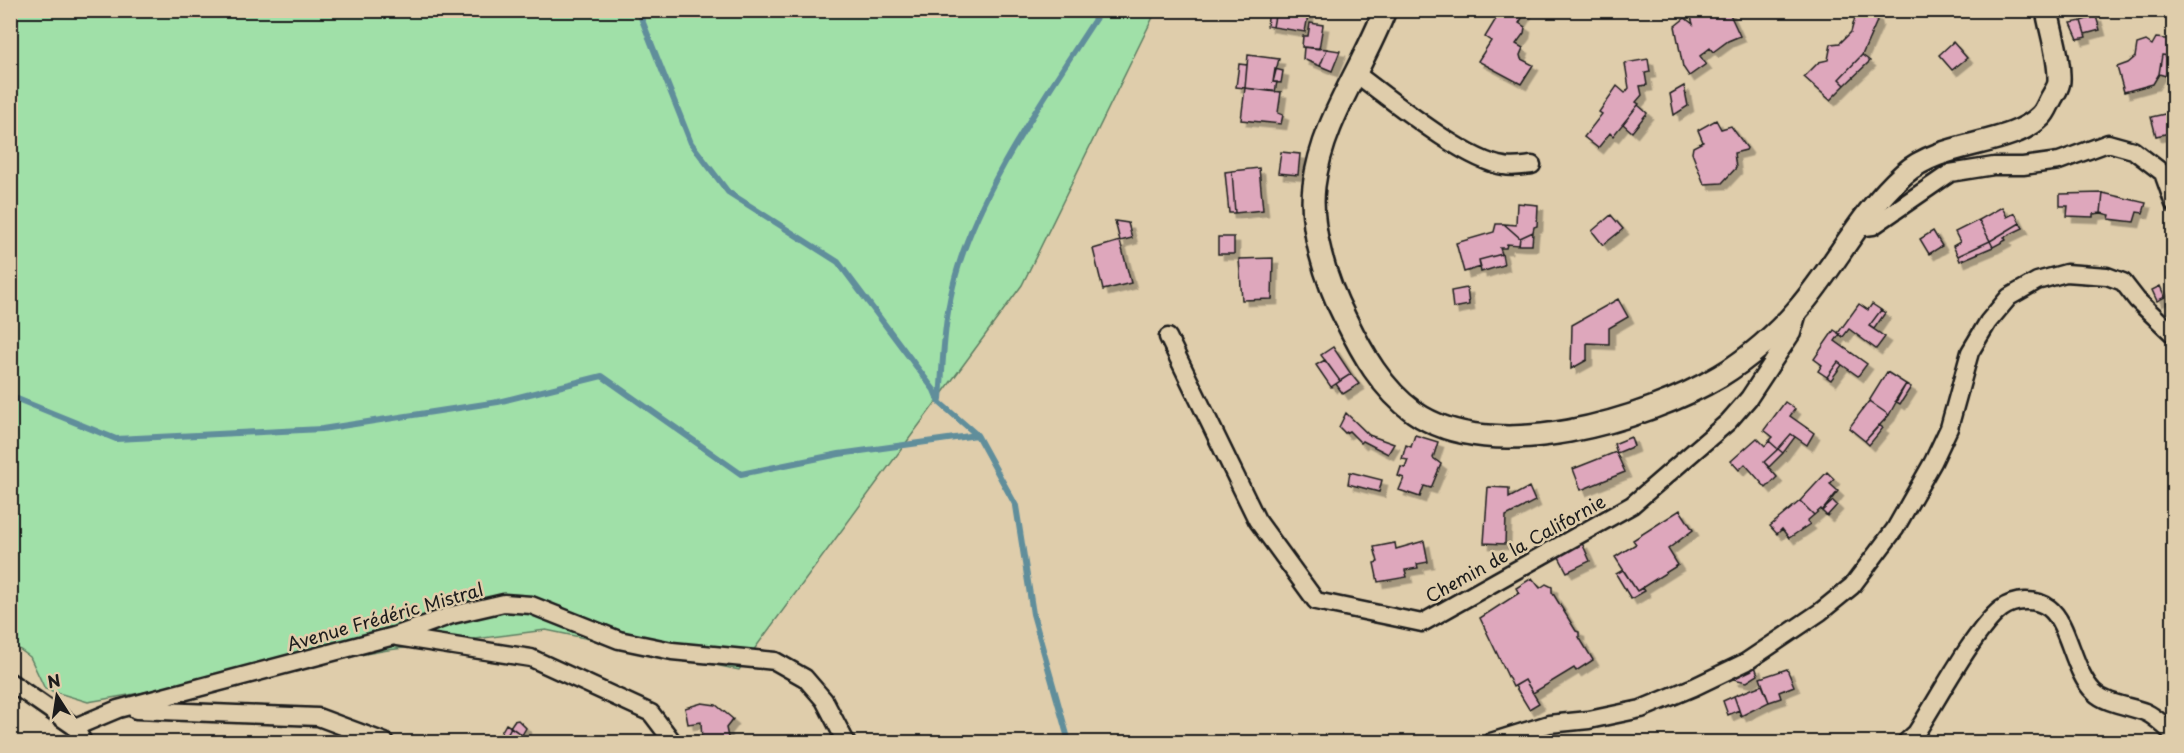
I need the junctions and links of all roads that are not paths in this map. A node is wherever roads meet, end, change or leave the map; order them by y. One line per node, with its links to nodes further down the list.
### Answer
1 (1385, 10): 3 (street)
2 (2047, 10): 6 (street)
3 (1355, 73): 4 (street); 7 (street)
4 (1532, 165)
5 (2174, 204): 6 (street)
6 (1857, 228): 7 (street)
7 (1799, 309): 9 (street, Chemin de la Californie)
8 (2174, 334): 19 (street)
9 (1168, 337)
10 (393, 636): 12 (street, Avenue Frédéric Mistral); 17 (street); 18 (street, Avenue Frédéric Mistral)
11 (10, 682): 13 (street)
12 (118, 710): 13 (street, Avenue Frédéric Mistral); 16 (street)
13 (75, 727): 15 (street)
14 (2174, 735): 20 (street)
15 (83, 742)
16 (385, 742)
17 (674, 742)
18 (846, 742)
19 (1491, 742)
20 (1906, 742)

